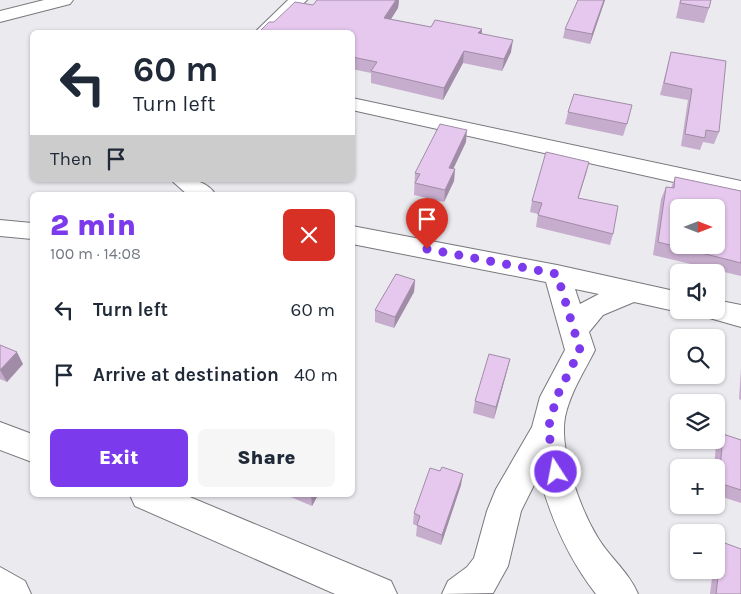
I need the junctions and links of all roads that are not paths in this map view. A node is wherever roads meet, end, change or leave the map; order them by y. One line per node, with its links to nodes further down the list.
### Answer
1 (64, 0): 3 (street)
2 (298, 0): 4 (street)
3 (0, 17)
4 (266, 30)
5 (355, 105): 7 (street)
6 (186, 182): 8 (street)
7 (741, 189)
8 (200, 192)
9 (0, 228): 10 (street)
10 (30, 231)
11 (355, 236): 12 (street)
12 (557, 274): 13 (street); 17 (street)
13 (633, 292): 14 (street); 17 (street)
14 (670, 300)
15 (725, 312): 16 (street)
16 (741, 316)
17 (575, 330): 18 (street)
18 (548, 429): 25 (street); 26 (street)
19 (0, 436): 20 (street)
20 (30, 447)
21 (152, 497): 24 (street)
22 (0, 585): 23 (street)
23 (12, 594)
24 (378, 594)
25 (461, 594)
26 (619, 594)

